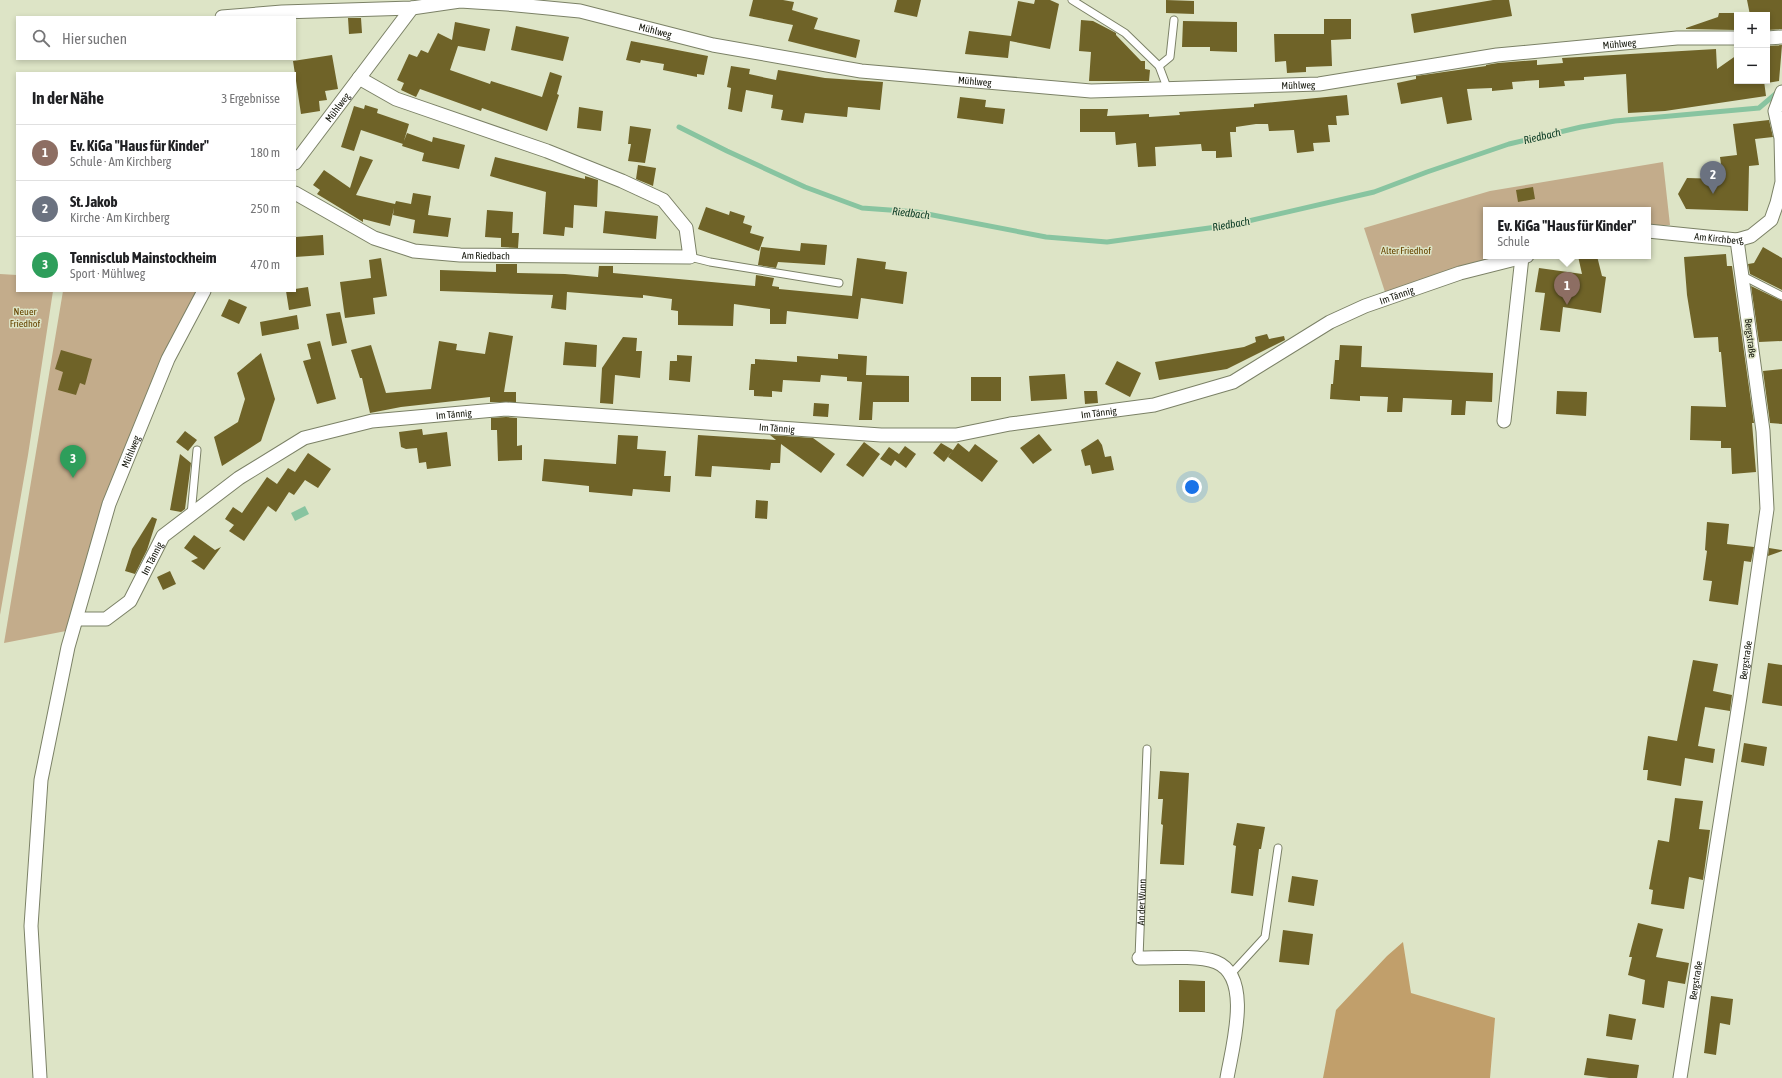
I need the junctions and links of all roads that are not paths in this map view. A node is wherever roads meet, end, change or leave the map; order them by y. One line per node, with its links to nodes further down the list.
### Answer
1 (1072, 0): 8 (lane)
2 (408, 4): 3 (street); 9 (street, Mühlweg); 10 (street, Mühlweg)
3 (234, 16)
4 (1174, 20): 8 (lane)
5 (1782, 37): 7 (street)
6 (1734, 38): 10 (street, Mühlweg)
7 (1770, 38)
8 (1159, 66): 10 (lane)
9 (359, 78): 13 (street, Mühlweg); 18 (street)
10 (1168, 90)
11 (1782, 92): 12 (street, Am Kirchberg)
12 (1781, 138): 14 (street, Am Kirchberg)
13 (296, 162)
14 (1782, 182): 17 (street, Am Kirchberg)
15 (296, 194): 18 (street, Am Riedbach)
16 (1651, 232): 17 (street, Am Kirchberg)
17 (1737, 240): 21 (street, Bergstraße)
18 (690, 257): 22 (lane, Am Riedbach)
19 (1516, 259): 27 (street, Im Tännig)
20 (1524, 259): 25 (street)
21 (1743, 276): 24 (lane); 35 (street, Bergstraße)
22 (839, 283)
23 (203, 292): 28 (street, Mühlweg)
24 (1782, 296)
25 (1504, 421)
26 (197, 450): 27 (lane)
27 (191, 515): 28 (street, Im Tännig)
28 (77, 619): 33 (street, Mühlweg)
29 (1148, 749): 31 (lane, An der Wunn)
30 (1278, 848): 32 (lane)
31 (1139, 958): 32 (street, An der Wunn)
32 (1231, 974): 34 (street)
33 (40, 1078)
34 (1227, 1078)
35 (1680, 1078)

